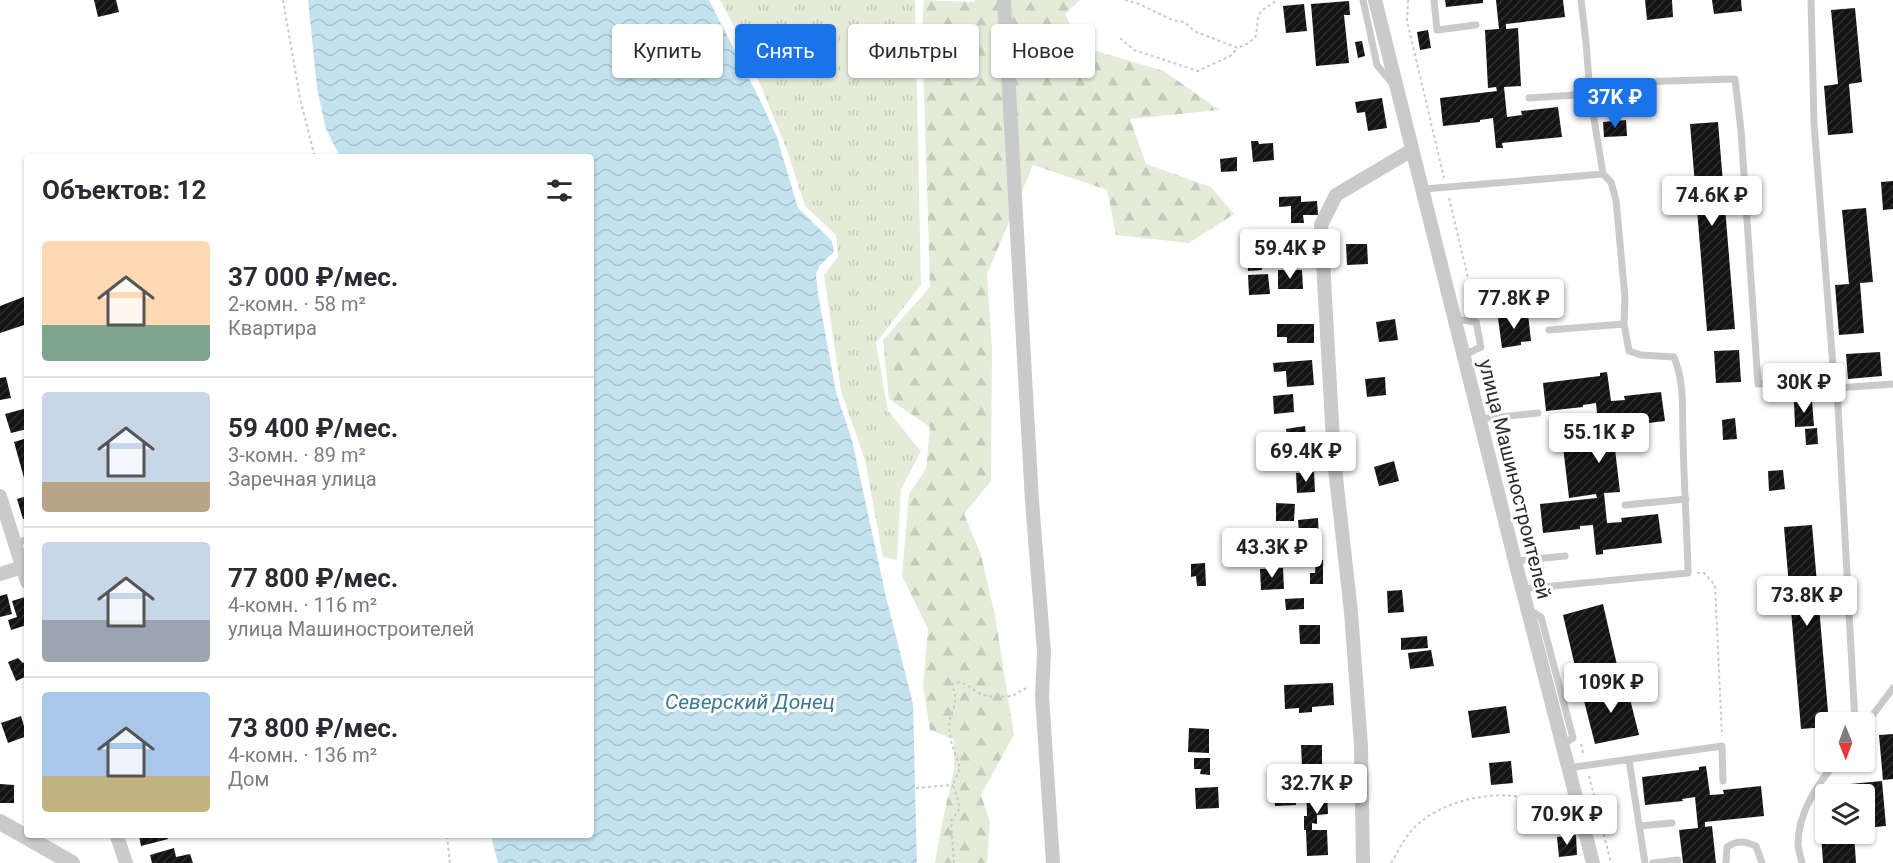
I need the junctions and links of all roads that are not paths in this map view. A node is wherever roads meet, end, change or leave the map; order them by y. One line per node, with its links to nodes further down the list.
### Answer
1 (1004, 0): 49 (street)
2 (1363, 0): 8 (lane)
3 (1375, 0): 8 (street, улица Машиностроителей)
4 (1434, 0): 7 (lane)
5 (1581, 0): 9 (lane)
6 (1810, 0): 18 (lane)
7 (1476, 25)
8 (1396, 88): 11 (street, улица Машиностроителей)
9 (1590, 93): 10 (lane); 12 (lane); 18 (lane)
10 (1529, 98)
11 (1412, 150): 13 (street, улица Машиностроителей); 50 (street)
12 (1603, 174): 13 (lane); 15 (lane)
13 (1424, 189): 14 (street, улица Машиностроителей)
14 (1455, 319): 17 (street, улица Машиностроителей); 17 (lane)
15 (1624, 324): 16 (lane); 24 (lane)
16 (1549, 330)
17 (1464, 355): 22 (street, улица Машиностроителей)
18 (1834, 379): 20 (lane)
19 (1893, 384): 20 (lane)
20 (1837, 388): 34 (lane)
21 (1538, 413): 22 (lane)
22 (1480, 419): 28 (street, улица Машиностроителей)
23 (0, 496): 26 (street)
24 (1686, 499): 25 (lane); 32 (lane)
25 (1625, 505)
26 (21, 541): 29 (street)
27 (1565, 555): 28 (lane)
28 (1515, 561): 32 (street, улица Машиностроителей)
29 (22, 567): 30 (street); 31 (street)
30 (24, 573)
31 (0, 574)
32 (1522, 589): 37 (street, улица Машиностроителей)
33 (1893, 688): 35 (lane)
34 (1854, 712)
35 (1875, 712)
36 (1629, 760): 37 (lane); 39 (lane); 42 (lane)
37 (1568, 768): 51 (street, улица Машиностроителей)
38 (1830, 772): 56 (lane)
39 (1723, 781)
40 (0, 822): 43 (street)
41 (1672, 823): 42 (lane)
42 (1639, 826): 52 (lane)
43 (24, 836)
44 (28, 838): 47 (street)
45 (118, 838): 48 (street)
46 (1678, 860): 53 (lane)
47 (72, 863)
48 (126, 863)
49 (1053, 863)
50 (1363, 863)
51 (1593, 863)
52 (1645, 863)
53 (1653, 863)
54 (1726, 863): 55 (lane)
55 (1762, 863)
56 (1802, 863)

